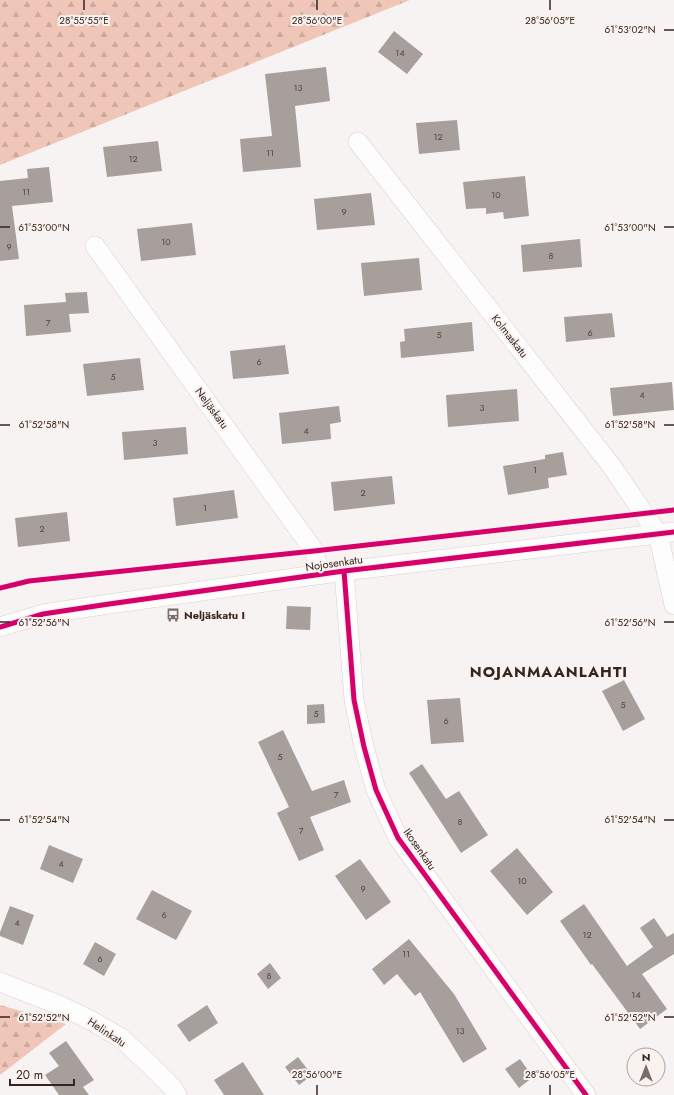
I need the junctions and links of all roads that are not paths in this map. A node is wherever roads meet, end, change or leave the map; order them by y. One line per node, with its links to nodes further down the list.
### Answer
1 (358, 142): 3 (street, Kolmaskatu)
2 (95, 246): 5 (street, Neljäskatu)
3 (666, 533): 4 (street, Nojosenkatu); 6 (street)
4 (344, 571): 5 (street, Nojosenkatu); 10 (street, Ikosenkatu)
5 (320, 575): 7 (street, Nojosenkatu)
6 (674, 605)
7 (0, 627)
8 (0, 982): 9 (street, Helinkatu)
9 (177, 1095)
10 (586, 1095)

